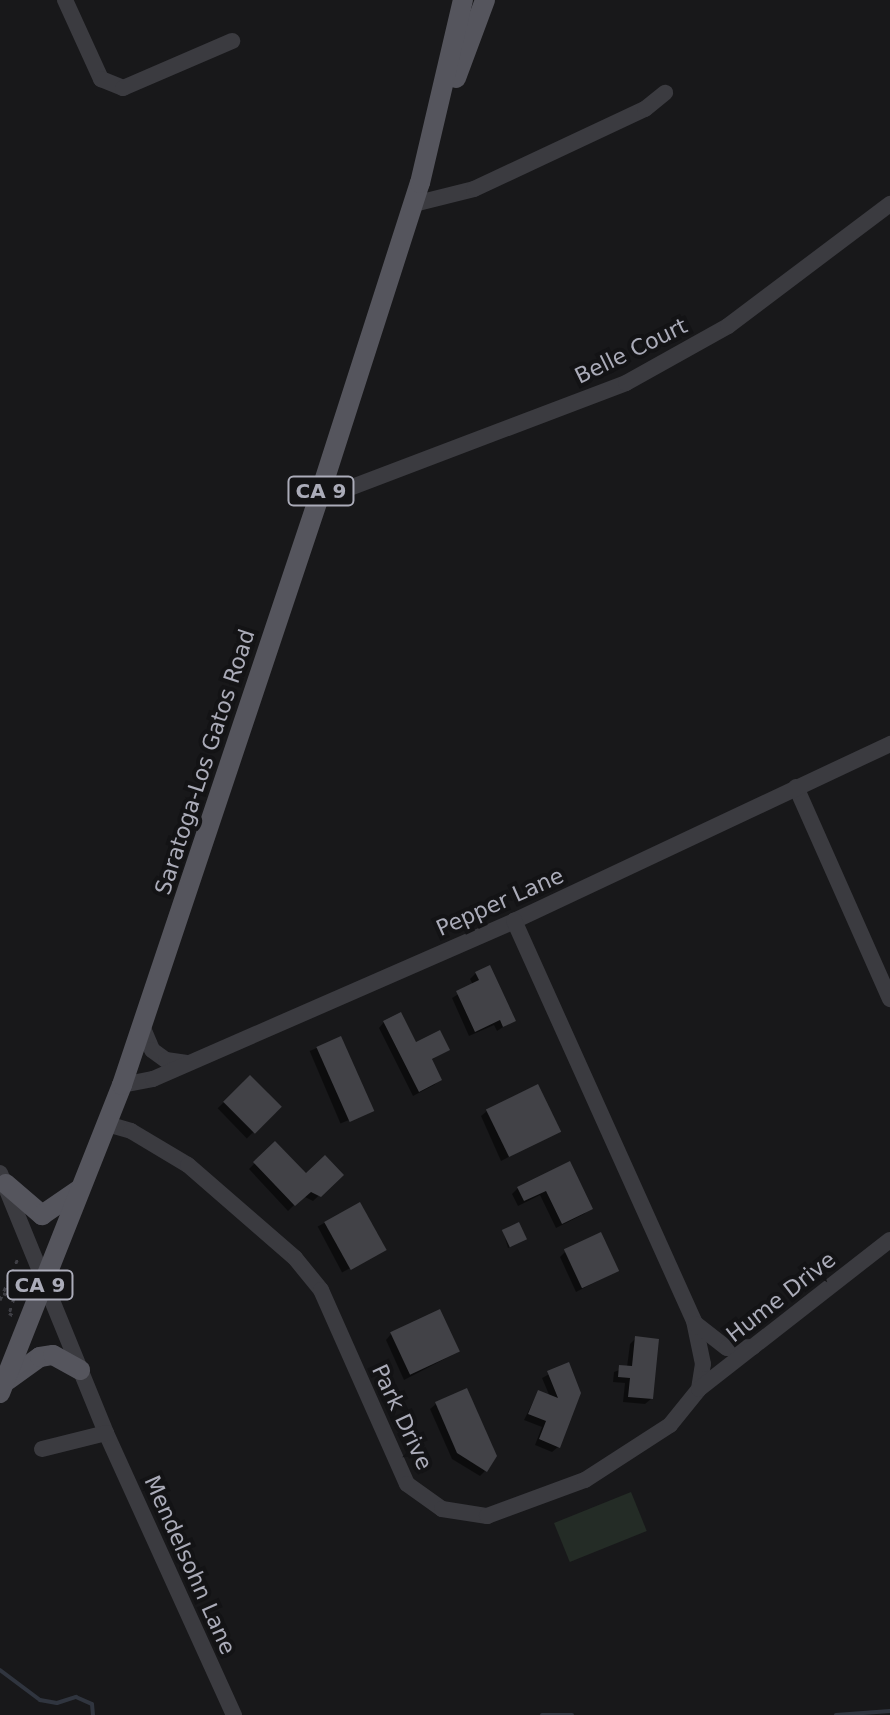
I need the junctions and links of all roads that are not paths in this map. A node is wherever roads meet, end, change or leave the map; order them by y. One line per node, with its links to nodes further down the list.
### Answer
1 (65, 0): 4 (street)
2 (463, 0): 6 (main road, Saratoga-Los Gatos Road / CA 9)
3 (485, 0): 6 (main road, Saratoga-Los Gatos Road / CA 9)
4 (232, 41)
5 (665, 93): 7 (street)
6 (433, 138): 7 (main road, Saratoga-Los Gatos Road / CA 9)
7 (414, 204): 9 (main road, Saratoga-Los Gatos Road / CA 9)
8 (890, 204): 9 (street, Belle Court)
9 (318, 500): 14 (main road, Saratoga-Los Gatos Road / CA 9)
10 (890, 744): 11 (street, Pepper Lane)
11 (796, 787): 12 (street, Pepper Lane); 13 (street)
12 (514, 921): 15 (street, Pepper Lane); 22 (street)
13 (890, 999)
14 (142, 1026): 15 (street); 16 (main road, Saratoga-Los Gatos Road / CA 9)
15 (189, 1064): 16 (street, Pepper Lane)
16 (122, 1085): 17 (main road, Saratoga-Los Gatos Road / CA 9)
17 (107, 1124): 19 (main road, Saratoga-Los Gatos Road / CA 9); 26 (street, Park Drive)
18 (3, 1178): 19 (main road); 21 (street, Mendelsohn Lane)
19 (80, 1189): 21 (main road, Saratoga-Los Gatos Road / CA 9)
20 (890, 1240): 23 (street, Hume Drive)
21 (42, 1281): 24 (street, Mendelsohn Lane); 25 (main road, Saratoga-Los Gatos Road / CA 9)
22 (694, 1321): 23 (street); 26 (street)
23 (753, 1347): 26 (street, Hume Drive)
24 (80, 1370): 25 (main road); 27 (street, Mendelsohn Lane)
25 (2, 1388)
26 (699, 1389)
27 (106, 1433): 28 (street); 29 (street, Mendelsohn Lane)
28 (42, 1449)
29 (234, 1715)

